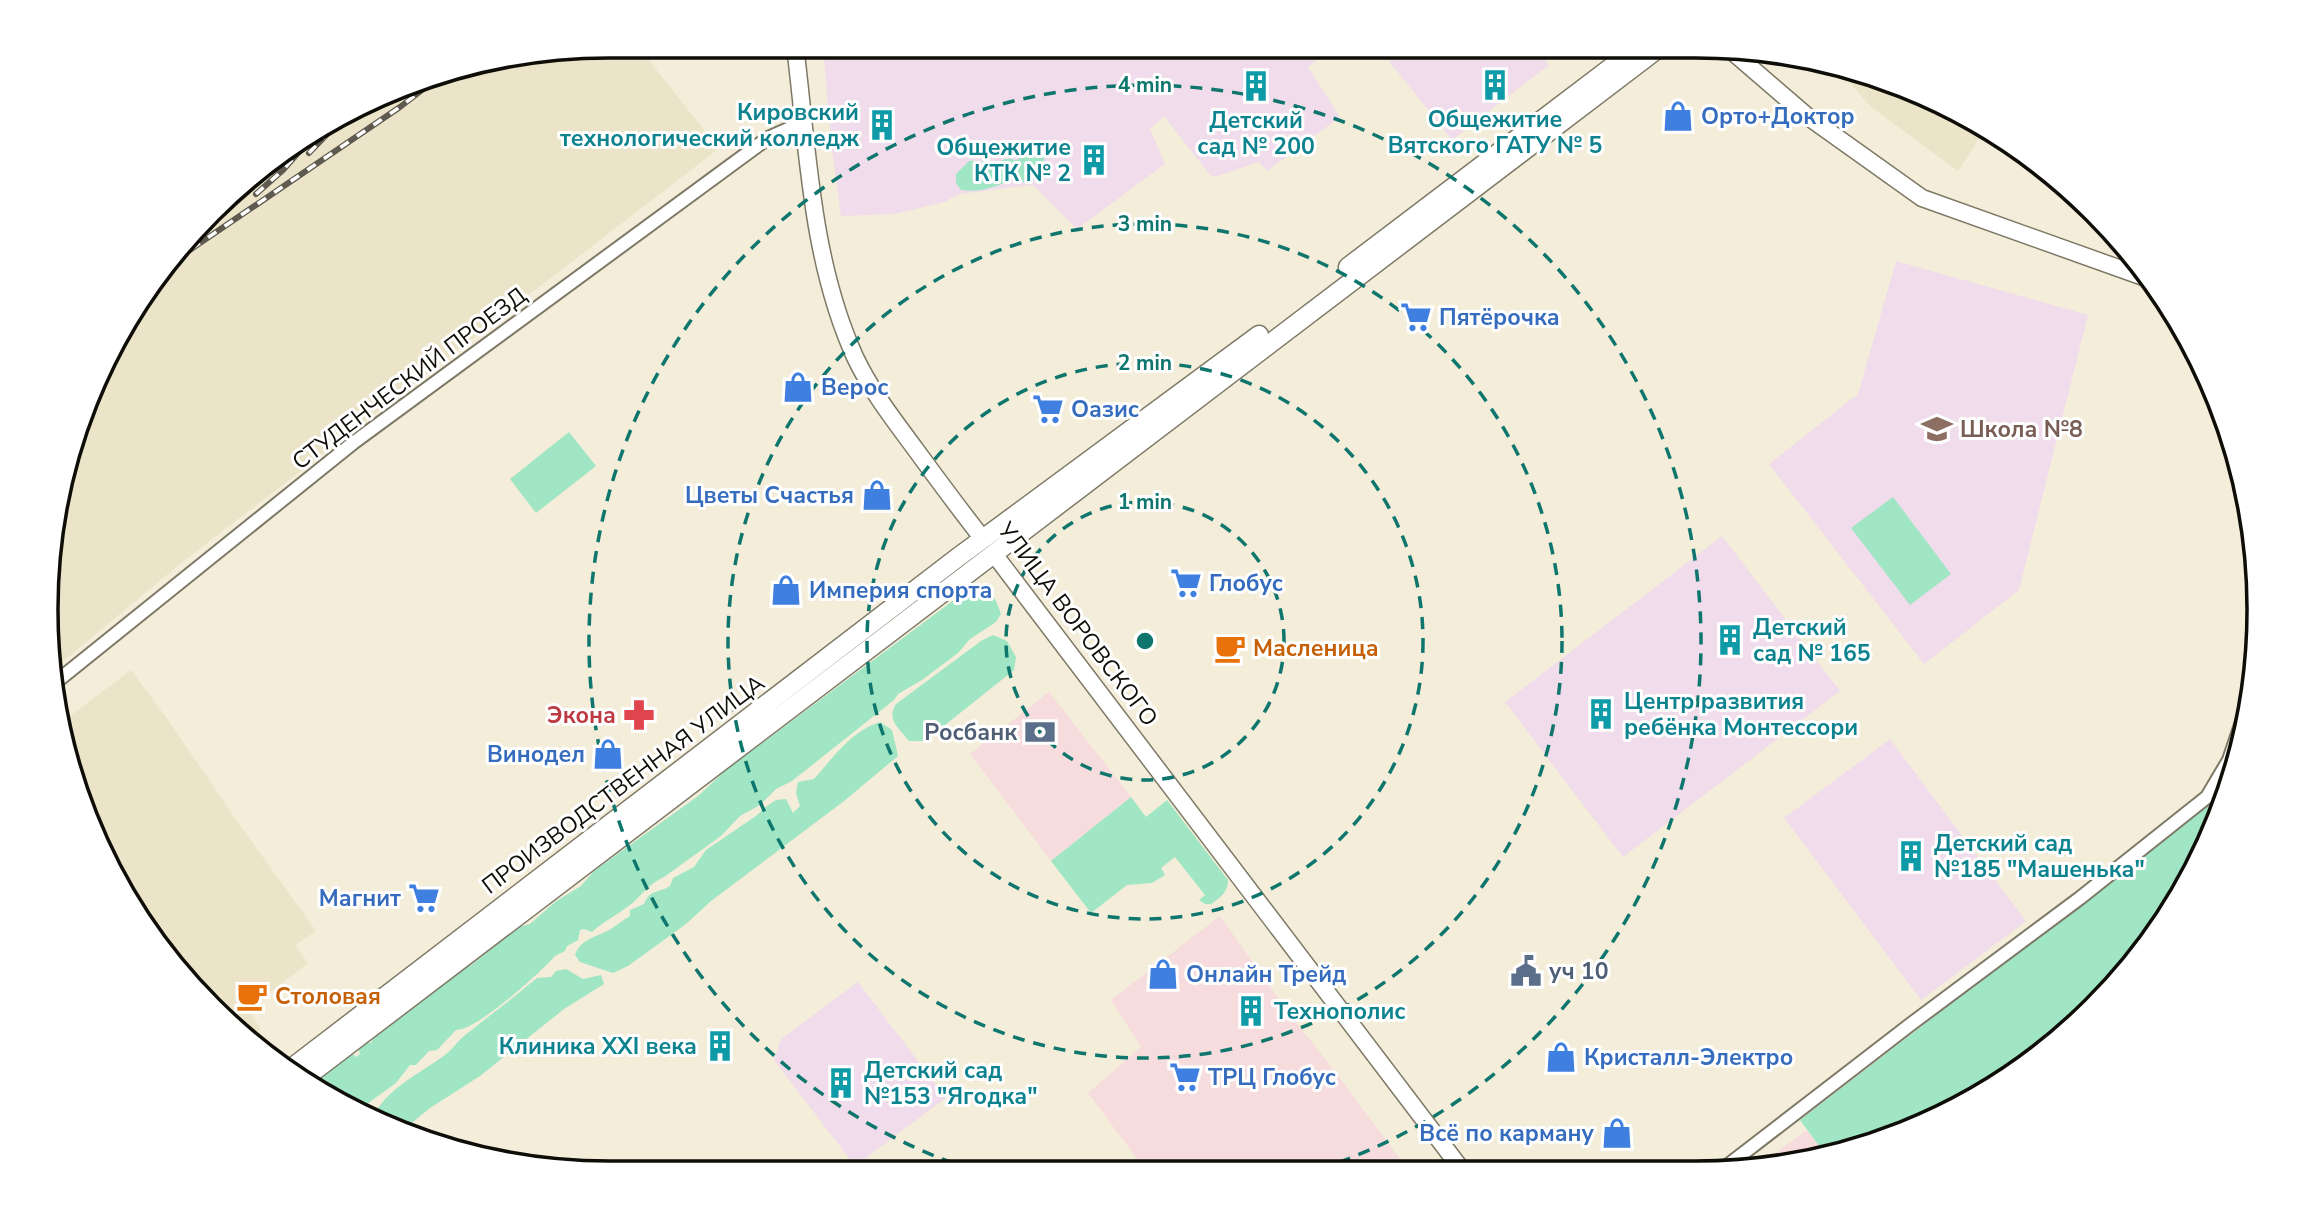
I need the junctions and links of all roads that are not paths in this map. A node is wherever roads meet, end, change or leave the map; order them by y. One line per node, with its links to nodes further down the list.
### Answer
1 (796, 58): 5 (main road, УЛИЦА ВОРОВСКОГО)
2 (1623, 58): 7 (highway)
3 (1645, 58): 7 (highway)
4 (1742, 60): 6 (main road)
5 (804, 122): 7 (main road, УЛИЦА ВОРОВСКОГО); 8 (street, СТУДЕНЧЕСКИЙ ПРОЕЗД)
6 (2132, 273)
7 (988, 546): 10 (highway, ПРОИЗВОДСТВЕННАЯ УЛИЦА); 11 (highway, ПРОИЗВОДСТВЕННАЯ УЛИЦА); 13 (main road, УЛИЦА ВОРОВСКОГО)
8 (62, 678)
9 (2223, 771): 12 (street)
10 (297, 1064)
11 (311, 1073)
12 (1735, 1160)
13 (1455, 1161)

